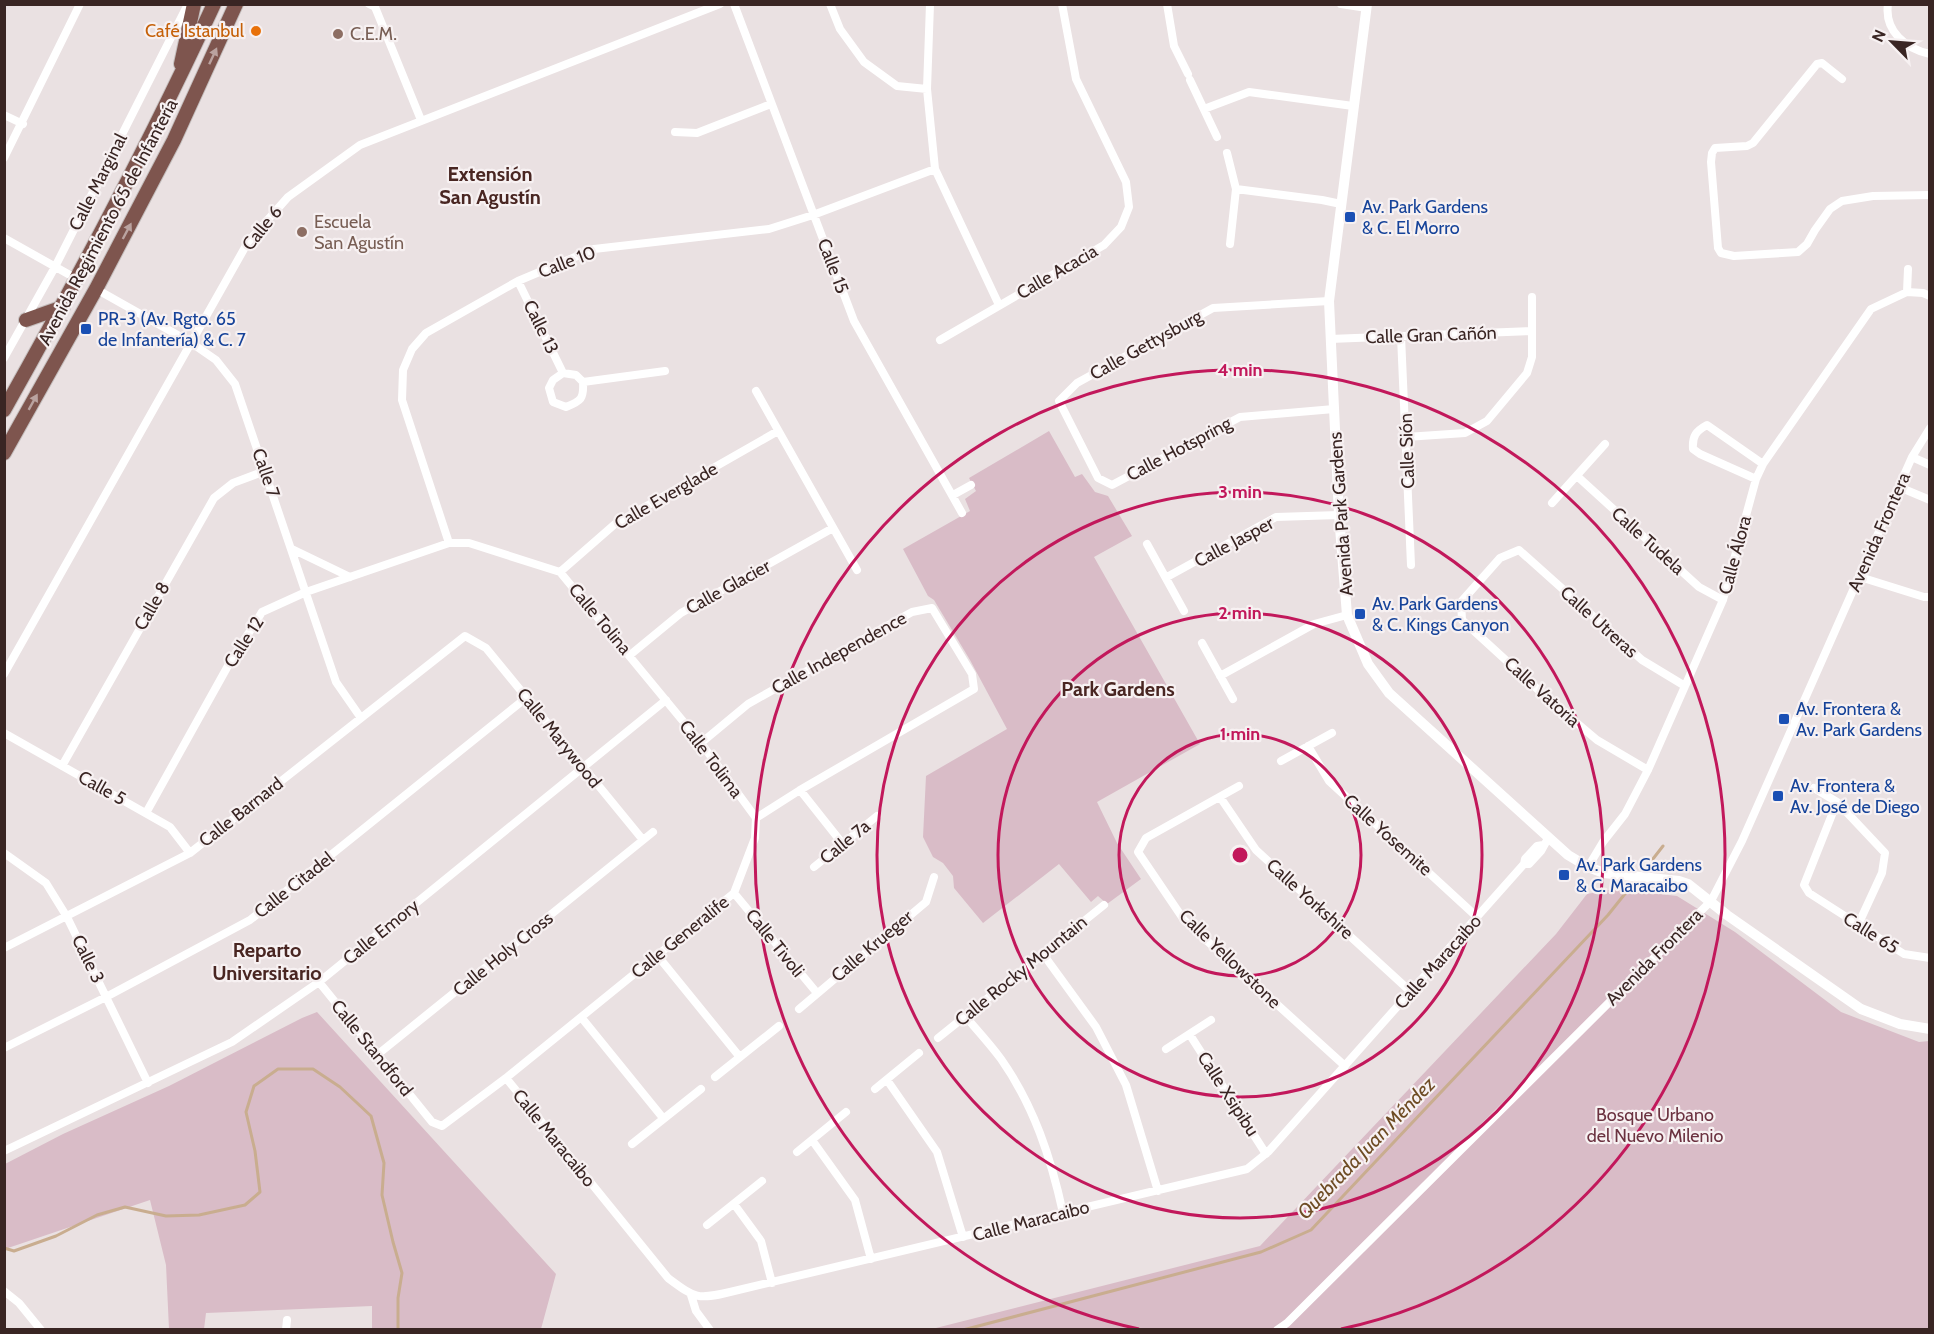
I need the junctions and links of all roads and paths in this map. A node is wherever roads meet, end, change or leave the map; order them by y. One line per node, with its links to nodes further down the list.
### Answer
1 (80, 4): 25 (street)
2 (188, 4): 37 (street, Calle Marginal)
3 (194, 4): 18 (highway)
4 (214, 4): 18 (highway, Avenida Regimiento 65 de Infantería)
5 (236, 4): 41 (highway, Avenida Regimiento 65 de Infantería, one-way to 5)
6 (720, 4): 24 (street, Calle 6)
7 (734, 4): 20 (street, Calle 15)
8 (830, 4): 19 (street)
9 (930, 4): 19 (street)
10 (1062, 4): 46 (street, Calle Acacia)
11 (1341, 4): 15 (street)
12 (1888, 4): 16 (street)
13 (375, 5): 24 (street)
14 (1170, 5): 22 (street)
15 (1367, 6): 21 (street, Avenida Park Gardens)
16 (1929, 54)
17 (1842, 79): 32 (street)
18 (179, 80): 39 (highway, Avenida Regimiento 65 de Infantería)
19 (927, 89): 30 (street)
20 (771, 104): 26 (street); 34 (street, Calle 15)
21 (1353, 106): 22 (street); 33 (street, Avenida Park Gardens)
22 (1204, 108): 27 (street)
23 (4, 115): 25 (street)
24 (421, 120): 53 (street, Calle 6)
25 (22, 124): 29 (street)
26 (675, 132)
27 (1217, 137)
28 (1227, 153): 31 (street)
29 (4, 158)
30 (935, 169): 34 (street, Calle 10); 46 (street)
31 (1236, 189): 33 (street); 36 (street)
32 (1929, 195)
33 (1341, 204): 45 (street, Avenida Park Gardens)
34 (813, 215): 40 (street, Calle 10); 75 (street, Calle 15)
35 (4, 238): 37 (street)
36 (1230, 244)
37 (55, 267): 39 (street); 48 (street, Calle Marginal)
38 (1908, 269): 42 (street)
39 (77, 279): 47 (highway, Avenida Regimiento 65 de Infantería)
40 (518, 281): 56 (street, Calle 13); 81 (street, Calle 10)
41 (96, 289): 53 (street, Calle 7); 65 (highway, Avenida Regimiento 65 de Infantería, one-way to 41)
42 (1907, 292): 43 (street); 67 (street, Calle Álora)
43 (1929, 296)
44 (1532, 297): 49 (street)
45 (1329, 301): 52 (street, Avenida Park Gardens); 71 (street, Calle Gettysburg)
46 (999, 305): 51 (street, Calle Acacia)
47 (63, 307): 48 (highway); 60 (highway, Avenida Regimiento 65 de Infantería)
48 (26, 320): 54 (street, Calle Marginal)
49 (1532, 331): 50 (street, Calle Gran Cañón); 63 (street)
50 (1401, 336): 52 (street, Calle Gran Cañón); 63 (street, Calle Sión)
51 (940, 339)
52 (1330, 339): 59 (street, Avenida Park Gardens)
53 (190, 342): 69 (street, Calle 7); 99 (street, Calle 6)
54 (4, 358)
55 (665, 371): 57 (street)
56 (563, 373): 57 (street); 57 (street)
57 (583, 381)
58 (756, 391): 62 (street)
59 (1334, 409): 71 (street, Calle Hotspring); 79 (street, Avenida Park Gardens)
60 (4, 410)
61 (1929, 428): 66 (street, Avenida Frontera)
62 (778, 431): 80 (street); 87 (street, Calle Everglade)
63 (1406, 436): 85 (street, Calle Sión)
64 (1605, 444): 70 (street)
65 (4, 453)
66 (1912, 457): 68 (street); 74 (street, Avenida Frontera)
67 (1763, 464): 72 (street, Calle Álora); 72 (street)
68 (1929, 465)
69 (265, 471): 83 (street, Calle 7); 111 (street, Calle 8)
70 (1576, 476): 77 (street); 93 (street, Calle Tudela)
71 (1098, 478)
72 (1756, 479): 93 (street, Calle Álora)
73 (971, 485): 75 (street)
74 (1899, 487): 76 (street); 88 (street, Avenida Frontera)
75 (953, 495): 78 (street, Calle 15)
76 (1929, 500)
77 (1552, 503)
78 (962, 513)
79 (1339, 515): 90 (street, Calle Jasper); 95 (street, Avenida Park Gardens)
80 (833, 528): 86 (street); 98 (street, Calle Glacier)
81 (449, 543): 87 (street, Calle Tolina); 89 (street, Calle 12)
82 (1147, 544): 90 (street)
83 (292, 549): 89 (street); 91 (street, Calle 7)
84 (1519, 550): 101 (street, Calle Utreras); 113 (street, Calle Vatoria)
85 (1411, 565)
86 (857, 570)
87 (560, 572): 98 (street, Calle Tolina)
88 (1860, 576): 92 (street); 132 (street, Avenida Frontera)
89 (350, 577): 91 (street, Calle 12)
90 (1167, 577): 94 (street)
91 (306, 592): 105 (street, Calle 7); 119 (street, Calle 12)
92 (1929, 597)
93 (1723, 600): 101 (street, Calle Álora)
94 (1184, 611)
95 (1347, 615): 100 (street); 124 (street, Avenida Park Gardens)
96 (457, 643): 102 (street, Calle Marywood); 105 (street, Calle Barnard)
97 (1202, 643): 100 (street)
98 (630, 655): 104 (street, Calle Tolina)
99 (4, 674)
100 (1220, 676): 103 (street)
101 (1685, 686): 113 (street, Calle Álora)
102 (526, 698): 112 (street, Calle Marywood); 144 (street, Calle Citadel)
103 (1233, 699)
104 (666, 700): 108 (street, Calle Tolima); 112 (street, Calle Emory)
105 (361, 718): 127 (street, Calle Barnard)
106 (1332, 733): 109 (street)
107 (4, 734): 111 (street, Calle 5)
108 (701, 742): 116 (street, Calle Independence); 121 (street, Calle Tolima)
109 (1308, 746): 110 (street); 135 (street, Calle Yosemite)
110 (1281, 761)
111 (62, 766): 119 (street, Calle 5)
112 (583, 767): 123 (street, Calle Marywood); 141 (street, Calle Emory)
113 (1648, 770): 129 (street, Calle Álora)
114 (1239, 786): 117 (street)
115 (1814, 788): 118 (street)
116 (800, 790): 121 (street); 125 (street, Calle 7a)
117 (1220, 797): 142 (street, Calle Yorkshire); 158 (street, Calle Yellowstone)
118 (1837, 802): 136 (street); 136 (street, Calle 65)
119 (146, 813): 127 (street, Calle 5)
120 (877, 816): 125 (street, Calle 7a)
121 (756, 818): 131 (street, Calle Generalife)
122 (653, 832): 123 (street)
123 (643, 840): 156 (street, Calle Holy Cross)
124 (1546, 842): 129 (street, Avenida Park Gardens); 135 (street, Calle Maracaibo)
125 (842, 843): 128 (street, Calle 7a)
126 (4, 853): 134 (street, Calle 3)
127 (190, 853): 134 (street, Calle Barnard)
128 (814, 867)
129 (1588, 867): 132 (street, Avenida Park Gardens)
130 (934, 877): 143 (street, Calle Krueger)
131 (734, 892): 139 (street, Calle Generalife); 143 (street, Calle Tivoli)
132 (1711, 901): 150 (street, Avenida Park Gardens); 185 (street, Avenida Frontera)
133 (1104, 905): 138 (street, Calle Rocky Mountain)
134 (67, 917): 137 (street, Calle Barnard); 144 (street, Calle 3)
135 (1478, 917): 142 (street, Calle Maracaibo)
136 (1858, 925): 140 (street, Calle 65)
137 (4, 948)
138 (1043, 954): 146 (street, Calle Rocky Mountain); 174 (street)
139 (657, 955): 147 (street, Calle Generalife); 157 (street)
140 (1929, 958)
141 (319, 982): 156 (street, Calle Standford); 162 (street, Calle Emory)
142 (1411, 992): 158 (street, Calle Maracaibo)
143 (817, 993): 145 (street, Calle Krueger)
144 (106, 997): 153 (street, Calle Citadel); 162 (street, Calle 3)
145 (799, 1009)
146 (965, 1016): 152 (street, Calle Rocky Mountain); 176 (street)
147 (581, 1017): 160 (street, Calle Generalife); 167 (street)
148 (1211, 1020): 151 (street, Calle Xsipibu)
149 (779, 1026): 157 (street)
150 (1929, 1029)
151 (1190, 1035): 154 (street, Calle Xsipibu); 172 (street, Calle Xsipibu)
152 (938, 1038)
153 (4, 1048)
154 (1166, 1049)
155 (919, 1053): 161 (street)
156 (377, 1055): 166 (street, Calle Standford)
157 (739, 1056): 159 (street)
158 (1345, 1066): 172 (street, Calle Maracaibo)
159 (715, 1077)
160 (506, 1078): 166 (street, Calle Generalife); 182 (street, Calle Maracaibo)
161 (887, 1080): 164 (street); 178 (street)
162 (148, 1083): 170 (street, Calle Emory)
163 (700, 1089): 167 (street)
164 (875, 1089)
165 (846, 1112): 168 (street)
166 (426, 1114)
167 (663, 1118): 169 (street)
168 (812, 1140): 171 (street); 179 (street)
169 (632, 1144)
170 (4, 1151)
171 (797, 1152)
172 (1266, 1154): 174 (street, Calle Maracaibo)
173 (762, 1181): 175 (street)
174 (1158, 1191): 176 (street, Calle Maracaibo)
175 (734, 1204): 177 (street); 180 (street)
176 (1063, 1213): 178 (street, Calle Maracaibo)
177 (707, 1225)
178 (963, 1237): 179 (street, Calle Maracaibo)
179 (871, 1259): 180 (street, Calle Maracaibo)
180 (772, 1283): 182 (street, Calle Maracaibo)
181 (4, 1291): 183 (street)
182 (691, 1295): 184 (street)
183 (41, 1329)
184 (710, 1329)
185 (1277, 1329)

